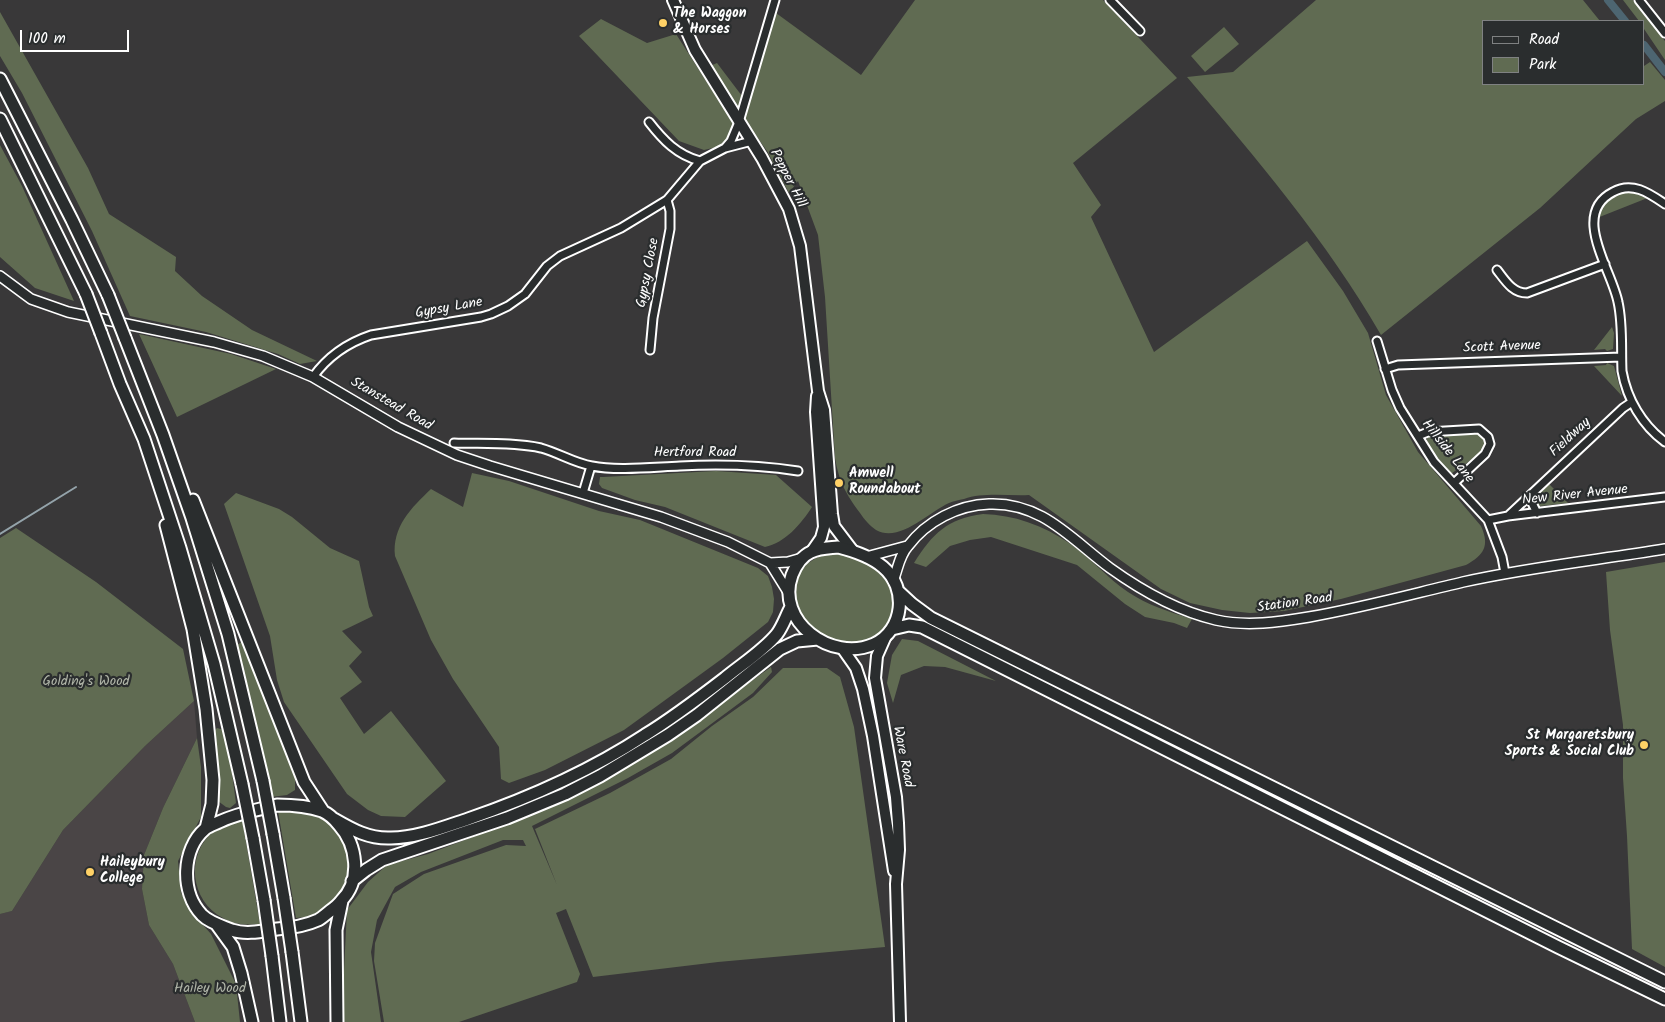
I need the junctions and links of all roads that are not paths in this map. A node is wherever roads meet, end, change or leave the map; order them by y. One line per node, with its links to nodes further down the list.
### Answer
1 (673, 0): 10 (main road, Pepper Hill)
2 (775, 0): 10 (street)
3 (1110, 0): 5 (street)
4 (1639, 0): 6 (street)
5 (1140, 31)
6 (1665, 33)
7 (0, 80): 26 (highway, bridge)
8 (0, 119): 28 (highway, bridge)
9 (649, 122): 13 (street)
10 (739, 122): 11 (main road, Pepper Hill); 12 (street)
11 (752, 141): 12 (street, Gypsy Lane); 24 (main road, Pepper Hill)
12 (725, 148): 13 (street, Gypsy Lane)
13 (700, 161): 14 (street, Gypsy Lane)
14 (667, 200): 20 (street, Gypsy Close); 23 (street, Gypsy Lane)
15 (1665, 204): 16 (street)
16 (1605, 264): 17 (street); 21 (street)
17 (1497, 270)
18 (0, 276): 23 (main road, Stanstead Road)
19 (1377, 341): 22 (street, Hillside Lane)
20 (650, 350)
21 (1621, 357): 22 (street, Scott Avenue); 25 (street)
22 (1385, 369): 27 (street, Hillside Lane)
23 (313, 376): 34 (main road, Stanstead Road)
24 (818, 391): 42 (main road, Pepper Hill); 43 (main road, Pepper Hill)
25 (1632, 402): 29 (street); 35 (street, Fieldway)
26 (163, 435): 54 (highway); 65 (highway, bridge)
27 (1418, 436): 33 (street, Hillside Lane); 33 (street)
28 (144, 439): 56 (highway); 64 (highway, bridge)
29 (1665, 442)
30 (454, 443): 31 (street, Hertford Road)
31 (591, 466): 32 (street, Hertford Road); 34 (street)
32 (798, 471)
33 (1454, 483): 39 (street, Hillside Lane)
34 (583, 493): 46 (main road, Stanstead Road)
35 (1530, 496): 37 (street); 38 (street, Fieldway)
36 (1665, 497): 37 (street, New River Avenue)
37 (1537, 513): 38 (street, New River Avenue)
38 (1508, 516): 39 (street, New River Avenue)
39 (1488, 520): 47 (street, Hillside Lane)
40 (907, 546): 44 (main road, Station Road); 47 (main road, Station Road); 48 (main road, Station Road)
41 (1665, 549): 47 (main road, Station Road)
42 (812, 551): 43 (highway); 45 (highway)
43 (853, 551): 44 (highway)
44 (866, 557): 48 (highway)
45 (802, 558): 46 (main road); 49 (highway)
46 (770, 563): 49 (main road)
47 (1505, 574)
48 (896, 586): 51 (highway); 61 (highway)
49 (788, 592): 50 (highway)
50 (791, 607): 52 (highway); 55 (highway)
51 (888, 633): 53 (highway); 58 (main road, Ware Road); 62 (highway)
52 (818, 639): 53 (highway); 57 (highway)
53 (842, 648): 58 (main road, Ware Road)
54 (323, 811): 55 (highway); 56 (highway)
55 (334, 819): 57 (highway)
56 (206, 828): 60 (highway)
57 (352, 881): 59 (highway)
58 (896, 884): 67 (main road, Ware Road)
59 (342, 901): 60 (highway); 66 (highway)
60 (217, 925): 63 (highway)
61 (1665, 982)
62 (1665, 999)
63 (252, 1022)
64 (280, 1022)
65 (301, 1022)
66 (337, 1022)
67 (900, 1022)

